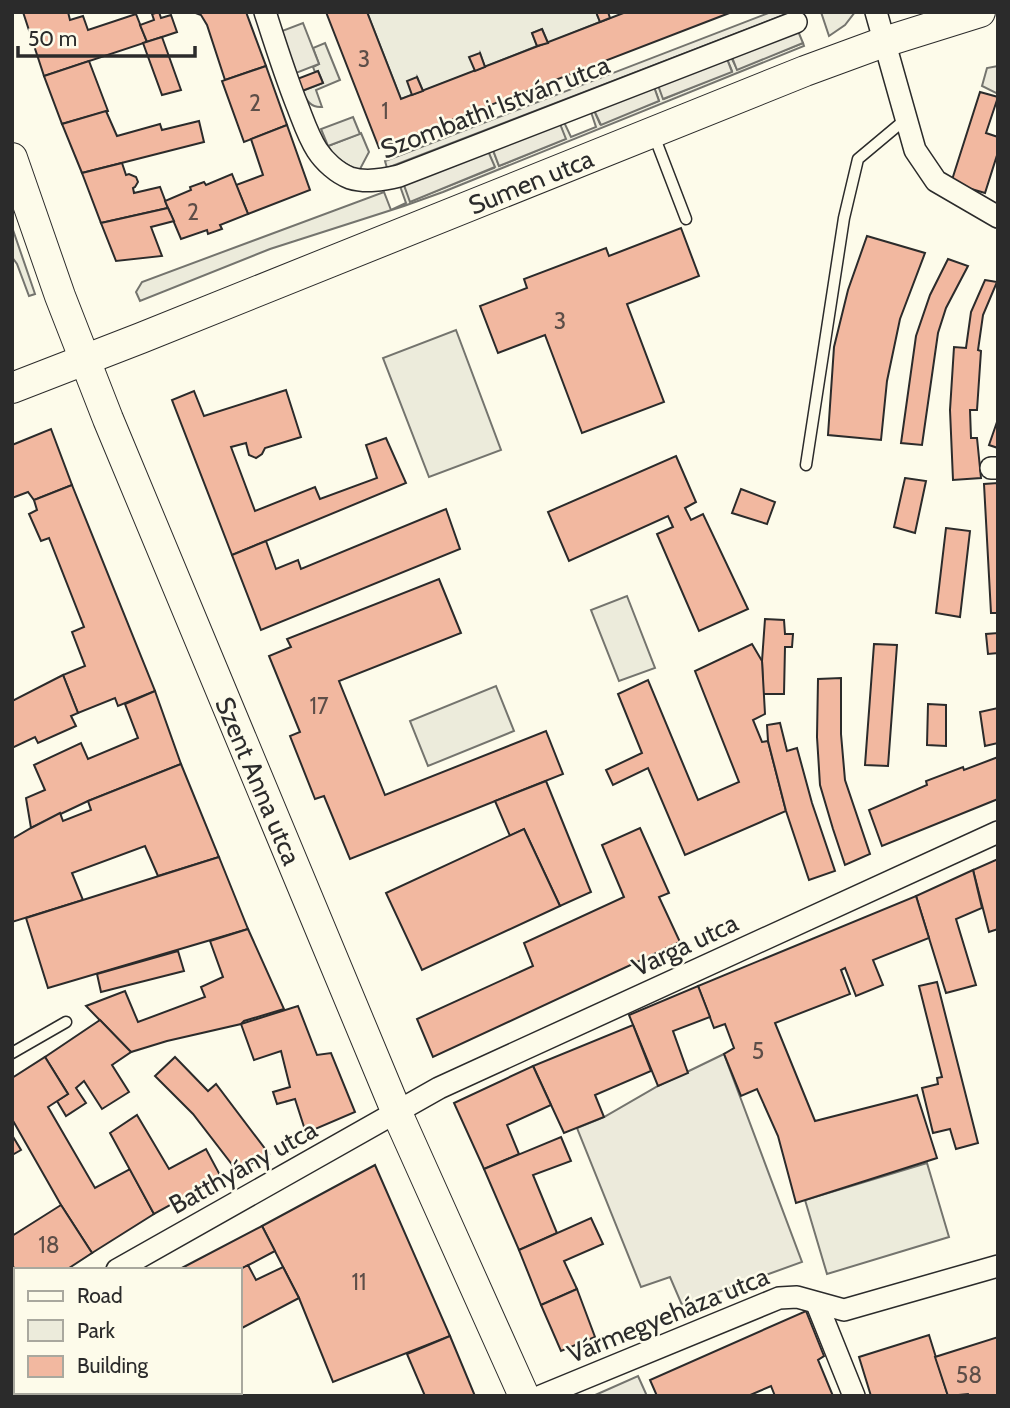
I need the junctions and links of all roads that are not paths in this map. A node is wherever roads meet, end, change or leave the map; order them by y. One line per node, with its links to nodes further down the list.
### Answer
1 (265, 12): 4 (street, Szombathi István utca)
2 (876, 12): 5 (street)
3 (980, 12): 5 (street, Sumen utca)
4 (796, 22)
5 (884, 42): 6 (street); 7 (street, Sumen utca)
6 (907, 118): 9 (street); 13 (lane)
7 (653, 133): 10 (lane); 11 (street, Sumen utca)
8 (12, 158): 11 (street, Szent Anna utca)
9 (998, 217)
10 (686, 219)
11 (85, 360): 12 (street, Sumen utca); 17 (street, Szent Anna utca)
12 (12, 388)
13 (806, 465)
14 (998, 832): 17 (street, Varga utca)
15 (66, 1022): 16 (lane)
16 (12, 1053)
17 (397, 1113): 19 (street, Batthyány utca); 21 (street, Szent Anna utca)
18 (998, 1266): 20 (street, Vármegyeháza utca)
19 (121, 1268)
20 (817, 1304): 22 (street, Vármegyeháza utca); 23 (street)
21 (524, 1396)
22 (541, 1396)
23 (854, 1396)

